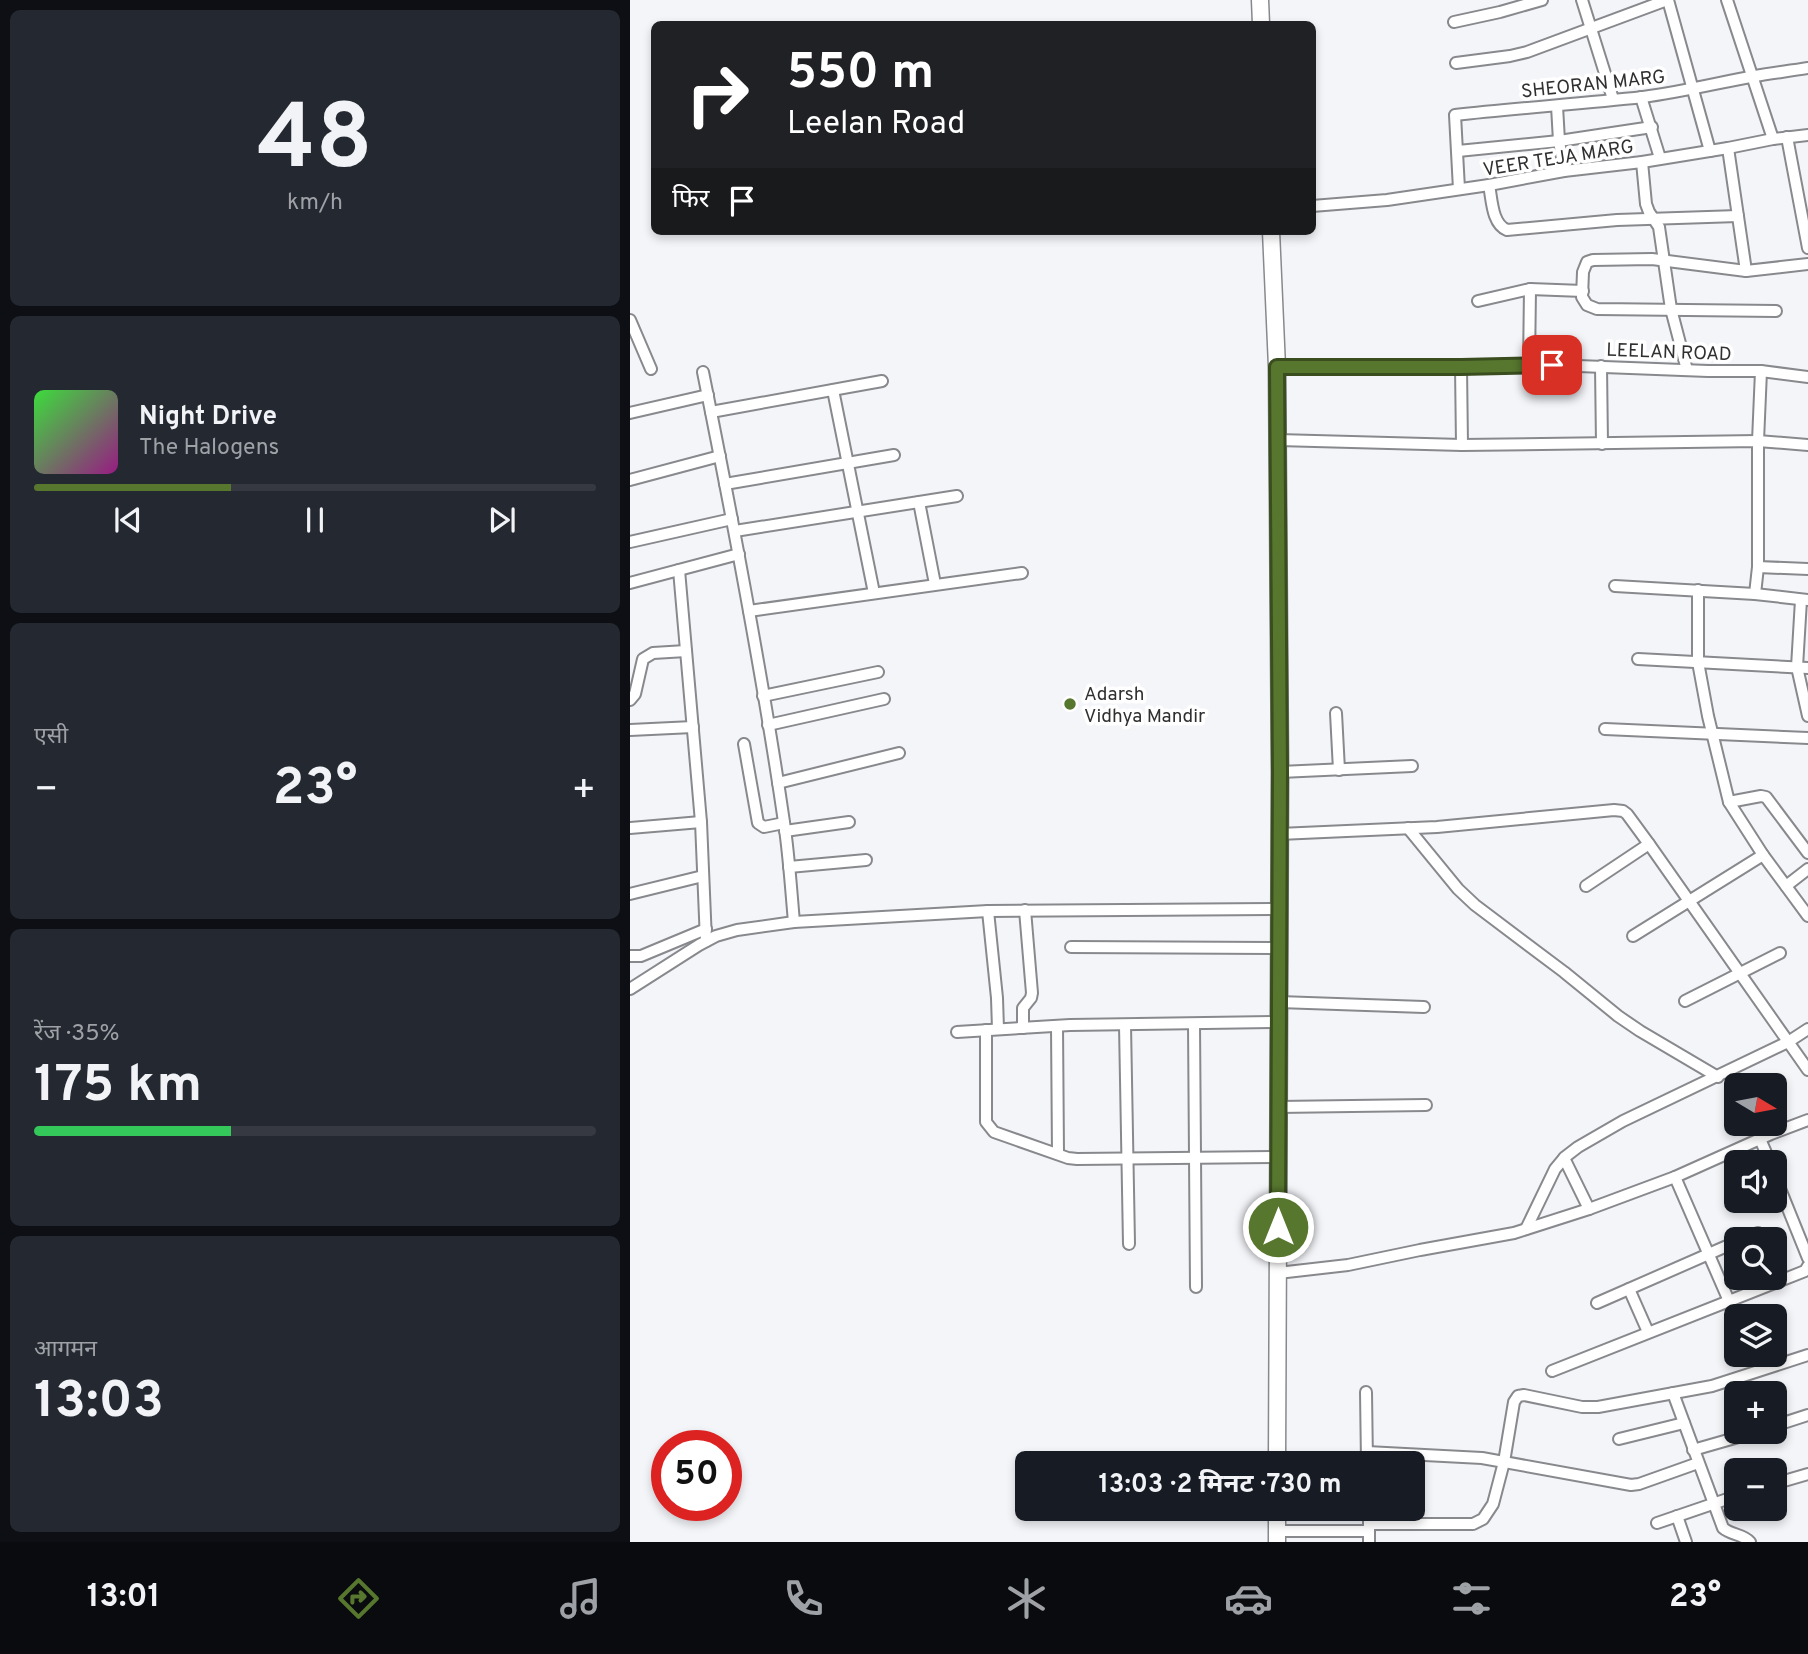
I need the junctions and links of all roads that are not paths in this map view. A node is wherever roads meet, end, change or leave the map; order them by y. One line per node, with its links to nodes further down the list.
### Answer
1 (1260, 0): 6 (main road)
2 (1542, 0): 7 (street)
3 (1582, 0): 8 (street)
4 (1667, 0): 8 (street); 12 (street)
5 (1727, 0): 11 (street)
6 (1261, 21)
7 (1454, 22)
8 (1591, 27): 9 (street); 14 (street)
9 (1456, 63)
10 (1808, 68): 11 (street, SHEORAN MARG)
11 (1753, 76): 12 (street, SHEORAN MARG); 19 (street)
12 (1692, 89): 13 (street, SHEORAN MARG); 23 (street)
13 (1641, 97): 14 (street, SHEORAN MARG); 16 (street)
14 (1613, 99): 15 (street, SHEORAN MARG)
15 (1557, 106): 20 (street); 22 (street, SHEORAN MARG)
16 (1652, 127): 20 (street); 24 (street)
17 (1808, 135): 18 (street, VEER TEJA MARG)
18 (1787, 137): 19 (street, VEER TEJA MARG); 33 (street)
19 (1773, 139): 21 (street, VEER TEJA MARG)
20 (1559, 141): 22 (street); 26 (street)
21 (1728, 148): 23 (street, VEER TEJA MARG); 30 (street)
22 (1458, 150): 28 (street, SHEORAN MARG)
23 (1710, 151): 24 (street, VEER TEJA MARG)
24 (1660, 158): 25 (street, VEER TEJA MARG)
25 (1642, 162): 26 (street, VEER TEJA MARG); 31 (street)
26 (1564, 171): 27 (street, VEER TEJA MARG)
27 (1489, 185): 28 (street, VEER TEJA MARG); 31 (street)
28 (1460, 189): 29 (street, VEER TEJA MARG)
29 (1316, 206)
30 (1738, 216): 31 (street); 36 (street)
31 (1655, 220): 34 (street)
32 (1271, 235): 45 (main road)
33 (1808, 248)
34 (1663, 260): 36 (street); 38 (street); 40 (street)
35 (1808, 264): 36 (street)
36 (1746, 271)
37 (1530, 289): 38 (street); 39 (street); 43 (street)
38 (1583, 290): 40 (street)
39 (1478, 301)
40 (1671, 309): 41 (street); 48 (street)
41 (1776, 311)
42 (630, 320): 47 (street)
43 (1530, 365): 44 (street, LEELAN ROAD); 46 (street, LEELAN ROAD)
44 (1601, 366): 48 (street, LEELAN ROAD); 59 (street)
45 (1277, 367): 46 (street, LEELAN ROAD); 57 (main road)
46 (1461, 367): 60 (street)
47 (651, 369)
48 (1687, 370): 49 (street, LEELAN ROAD)
49 (1761, 371): 51 (street, LEELAN ROAD); 58 (street)
50 (703, 372): 54 (street)
51 (1808, 377)
52 (882, 381): 53 (street)
53 (833, 390): 55 (street); 64 (street)
54 (708, 395): 55 (street); 56 (street)
55 (711, 412): 63 (street)
56 (630, 413)
57 (1278, 440): 60 (street); 106 (main road)
58 (1758, 441): 59 (street); 61 (street); 74 (street)
59 (1602, 444): 60 (street)
60 (1462, 445)
61 (1808, 445)
62 (894, 455): 64 (street)
63 (720, 456): 65 (street); 66 (street)
64 (848, 463): 66 (street); 69 (street)
65 (630, 480)
66 (725, 484): 70 (street)
67 (957, 496): 68 (street)
68 (919, 502): 69 (street); 79 (street)
69 (857, 512): 71 (street); 82 (street)
70 (732, 519): 71 (street); 72 (street)
71 (735, 531): 73 (street)
72 (630, 542)
73 (739, 554): 76 (street); 85 (street)
74 (1758, 567): 75 (street); 83 (street)
75 (1808, 569)
76 (679, 570): 78 (street); 86 (street)
77 (1022, 573): 79 (street)
78 (630, 583)
79 (935, 584): 82 (street)
80 (1615, 586): 81 (street)
81 (1698, 590): 83 (street); 88 (street)
82 (874, 593): 85 (street)
83 (1755, 594): 84 (street)
84 (1805, 600): 89 (street)
85 (748, 611): 91 (street)
86 (686, 651): 93 (street); 97 (street)
87 (1638, 659): 88 (street)
88 (1698, 662): 89 (street); 100 (street)
89 (1802, 667): 95 (street)
90 (878, 672): 91 (street)
91 (763, 696): 96 (street)
92 (884, 699): 96 (street)
93 (630, 700)
94 (1336, 713): 105 (street)
95 (1808, 716)
96 (768, 725): 107 (street)
97 (693, 727): 99 (street); 109 (street)
98 (1605, 729): 100 (street)
99 (630, 730)
100 (1714, 734): 101 (street); 108 (street)
101 (1808, 738)
102 (744, 744): 111 (street)
103 (899, 753): 107 (street)
104 (1412, 766): 105 (street)
105 (1339, 770): 106 (street)
106 (1280, 772): 114 (main road)
107 (778, 783): 111 (street)
108 (1729, 802): 116 (street); 117 (street)
109 (701, 822): 112 (street); 121 (street)
110 (849, 822): 111 (street)
111 (785, 827): 119 (street)
112 (630, 828)
113 (1408, 828): 114 (street); 115 (street); 154 (street)
114 (1279, 834): 126 (main road)
115 (1649, 844): 122 (street); 125 (street)
116 (1808, 853)
117 (1763, 855): 123 (street); 125 (street)
118 (866, 860): 119 (street)
119 (789, 867): 130 (street)
120 (1808, 869): 123 (street)
121 (703, 876): 124 (street); 131 (street)
122 (1587, 886)
123 (1786, 886): 129 (street)
124 (630, 894)
125 (1688, 901): 132 (street); 138 (street)
126 (1279, 909): 127 (street); 135 (main road)
127 (1025, 910): 128 (street); 147 (street)
128 (988, 911): 130 (street); 148 (street)
129 (1807, 913)
130 (794, 922): 133 (street)
131 (706, 929): 133 (street); 137 (street)
132 (1633, 936)
133 (706, 941): 139 (street)
134 (1071, 947): 135 (street)
135 (1279, 948): 141 (main road)
136 (1780, 953): 138 (street)
137 (630, 956)
138 (1739, 973): 140 (street); 152 (street)
139 (630, 989)
140 (1685, 1001)
141 (1279, 1002): 142 (street); 143 (main road)
142 (1424, 1007)
143 (1279, 1023): 144 (street); 156 (main road)
144 (1194, 1024): 145 (street); 161 (street)
145 (1125, 1025): 146 (street); 163 (street)
146 (1057, 1026): 147 (street); 160 (street)
147 (1023, 1028): 148 (street)
148 (998, 1029): 150 (street)
149 (1808, 1029): 152 (street)
150 (986, 1030): 151 (street); 160 (street)
151 (957, 1032)
152 (1788, 1042): 153 (street); 154 (street)
153 (1808, 1070)
154 (1718, 1077): 164 (street)
155 (1426, 1105): 156 (street)
156 (1278, 1107): 162 (main road)
157 (1808, 1119): 158 (street)
158 (1760, 1139): 159 (street); 165 (street)
159 (1765, 1150)
160 (1058, 1154): 163 (street)
161 (1196, 1157): 162 (street); 163 (street); 175 (street)
162 (1278, 1157): 174 (main road)
163 (1127, 1158): 169 (street)
164 (1564, 1158): 167 (street); 168 (street)
165 (1675, 1177): 167 (street); 171 (street)
166 (1787, 1206): 172 (street)
167 (1589, 1209): 168 (street)
168 (1526, 1229): 174 (street)
169 (1129, 1244)
170 (1724, 1247): 171 (street)
171 (1708, 1254): 176 (street); 177 (street)
172 (1808, 1258)
173 (1808, 1266): 177 (street)
174 (1278, 1273): 190 (main road)
175 (1196, 1287)
176 (1629, 1289): 178 (street); 179 (street)
177 (1729, 1301): 179 (street)
178 (1597, 1303)
179 (1648, 1332): 181 (street)
180 (1808, 1355): 183 (street)
181 (1552, 1371)
182 (1366, 1391): 191 (street)
183 (1673, 1393): 186 (street); 193 (street)
184 (1808, 1415): 185 (street)
185 (1787, 1422)
186 (1684, 1423): 187 (street); 189 (street)
187 (1619, 1439)
188 (1724, 1441): 189 (street)
189 (1693, 1450): 194 (street)
190 (1277, 1451)
191 (1367, 1451)
192 (1425, 1458): 193 (street)
193 (1504, 1462): 194 (street); 201 (street)
194 (1698, 1463): 198 (street)
195 (1808, 1474): 196 (street)
196 (1787, 1481)
197 (1724, 1500): 198 (street)
198 (1713, 1503): 199 (street); 204 (street)
199 (1677, 1516): 200 (street); 203 (street)
200 (1657, 1523)
201 (1369, 1532): 202 (street)
202 (1277, 1536)
203 (1686, 1542)
204 (1750, 1542)

